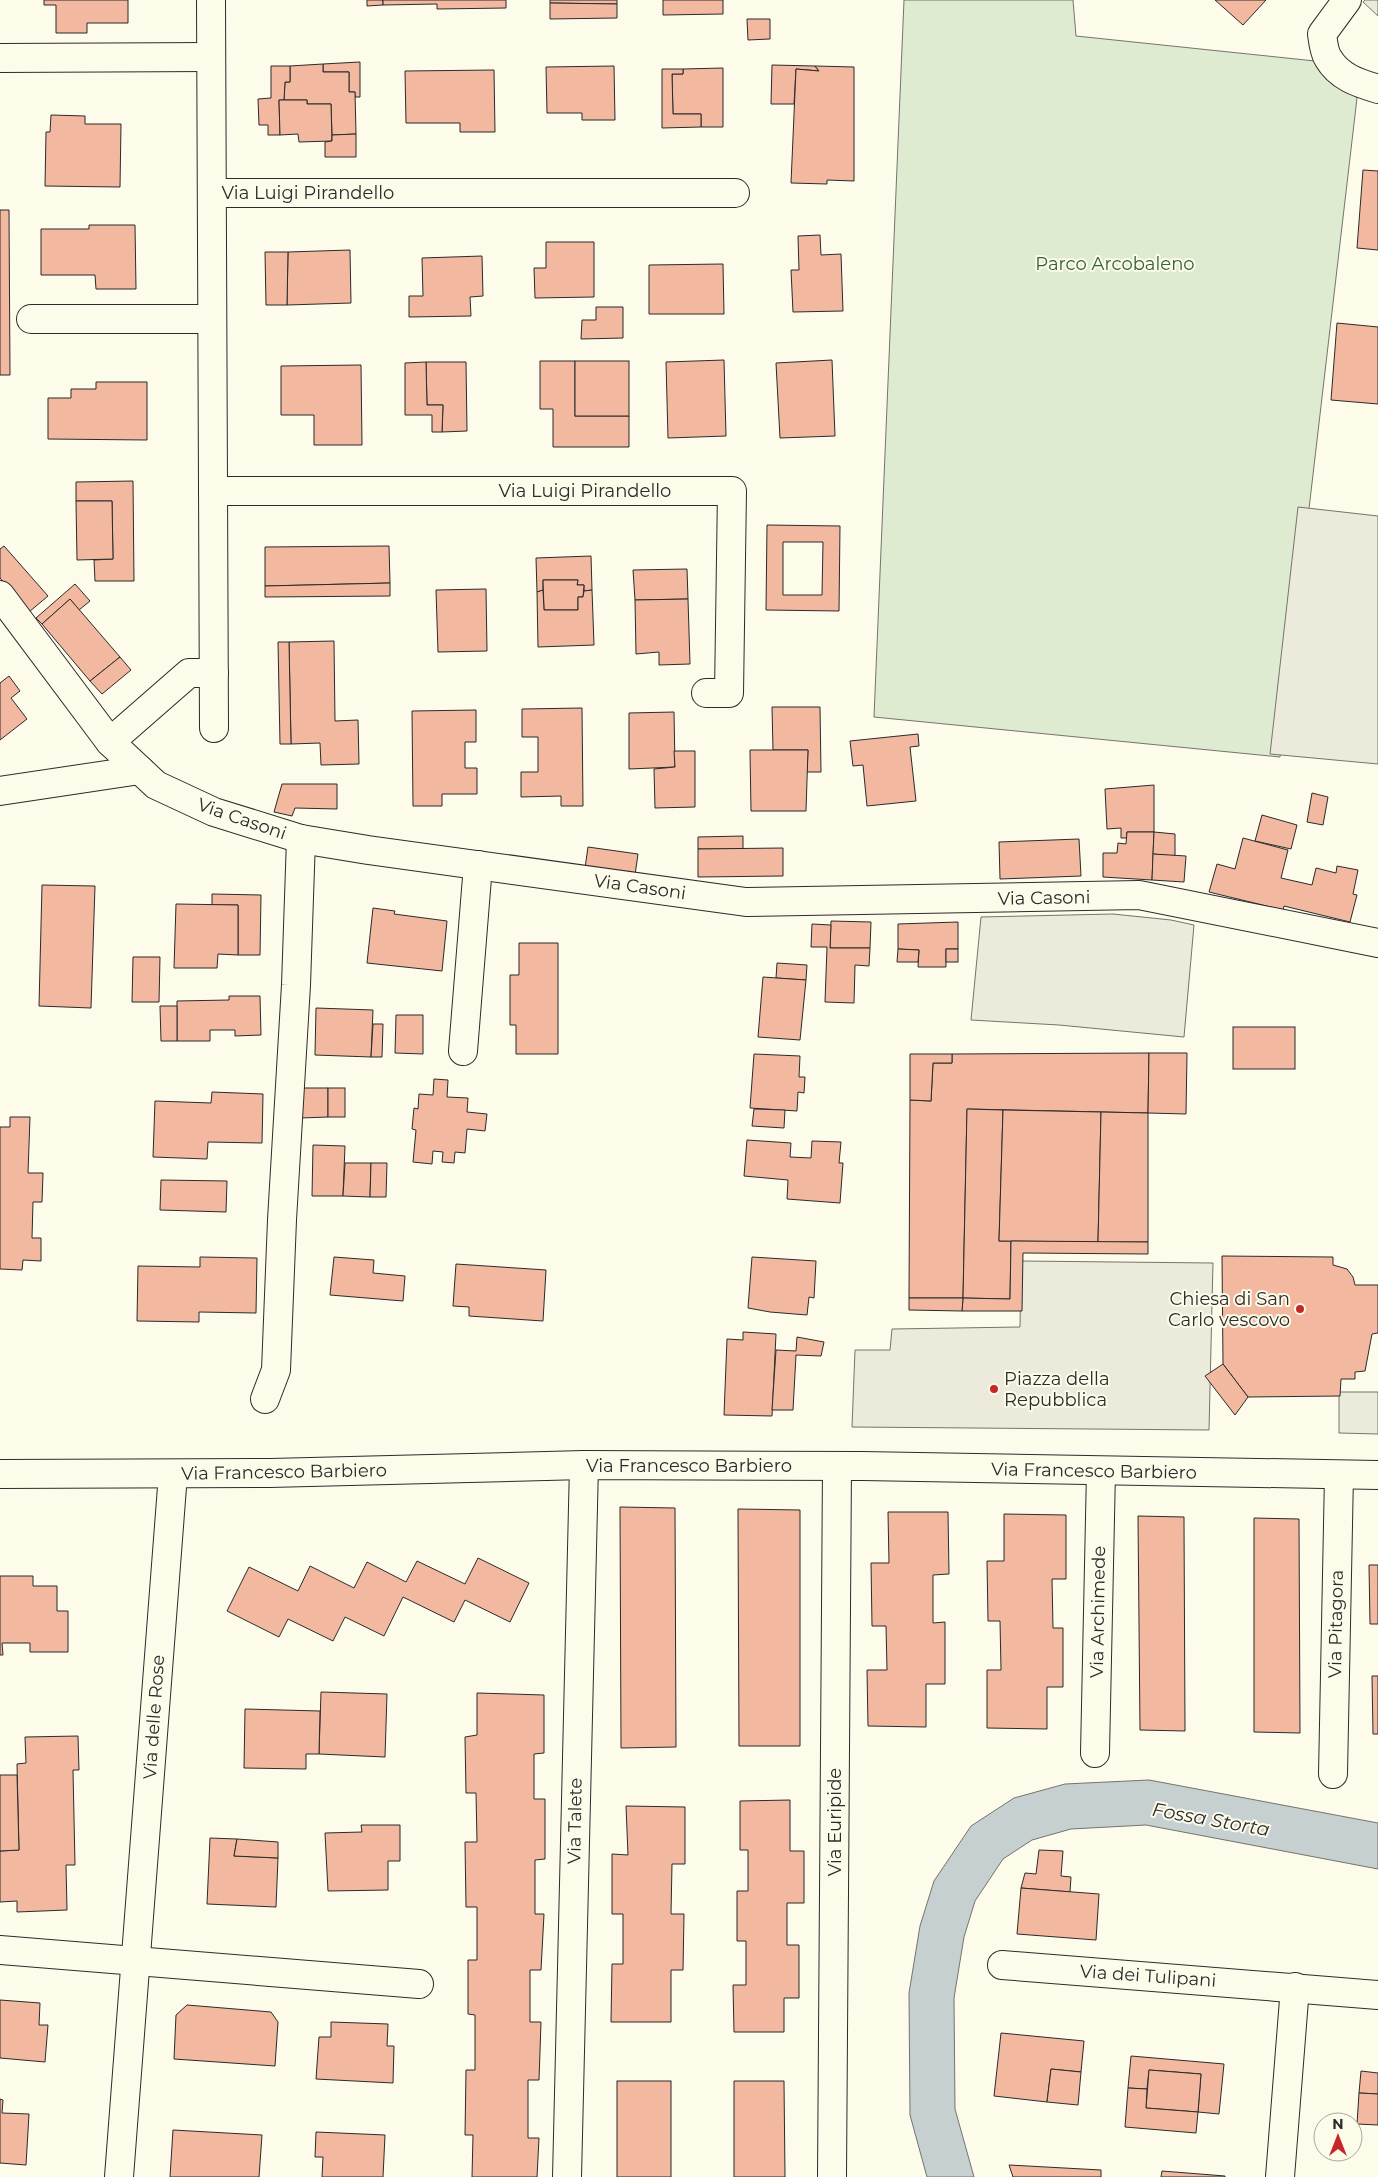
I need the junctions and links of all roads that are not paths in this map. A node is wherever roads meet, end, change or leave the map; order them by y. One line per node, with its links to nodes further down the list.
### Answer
1 (211, 0): 3 (street, Via Luigi Pirandello)
2 (1348, 0): 5 (street)
3 (211, 57): 4 (street); 6 (street, Via Luigi Pirandello)
4 (0, 58)
5 (1366, 85)
6 (212, 192): 7 (street, Via Luigi Pirandello); 9 (street, Via Luigi Pirandello)
7 (735, 193)
8 (31, 319): 9 (street)
9 (212, 319): 10 (street, Via Luigi Pirandello)
10 (213, 491): 12 (street, Via Luigi Pirandello); 13 (street, Via Luigi Pirandello)
11 (0, 595): 15 (street, Via Casoni)
12 (214, 673): 14 (street, Via Luigi Pirandello); 15 (street)
13 (706, 693)
14 (214, 728)
15 (110, 742): 16 (street, Via Casoni)
16 (140, 770): 17 (street); 18 (street, Via Casoni)
17 (0, 791)
18 (301, 839): 19 (street, Via Casoni); 22 (street)
19 (478, 865): 20 (street, Via Casoni); 21 (street)
20 (1378, 943)
21 (463, 1051)
22 (264, 1399)
23 (584, 1466): 24 (street, Via Francesco Barbiero); 27 (street, Via Francesco Barbiero); 39 (street, Via Talete)
24 (837, 1466): 25 (street, Via Francesco Barbiero); 40 (street, Via Euripide)
25 (1101, 1471): 28 (street, Via Francesco Barbiero); 30 (street, Via Archimede)
26 (0, 1474): 27 (street, Via Francesco Barbiero)
27 (173, 1474): 33 (street, Via delle Rose)
28 (1338, 1474): 29 (street, Via Francesco Barbiero); 31 (street, Via Pitagora)
29 (1378, 1475)
30 (1095, 1753)
31 (1333, 1774)
32 (0, 1950): 33 (street)
33 (136, 1960): 35 (street); 38 (street, Via delle Rose)
34 (1002, 1965): 36 (street, Via dei Tulipani)
35 (419, 1984)
36 (1295, 1987): 37 (street, Via dei Tulipani); 41 (street)
37 (1378, 1994)
38 (119, 2177)
39 (567, 2177)
40 (832, 2177)
41 (1280, 2177)

